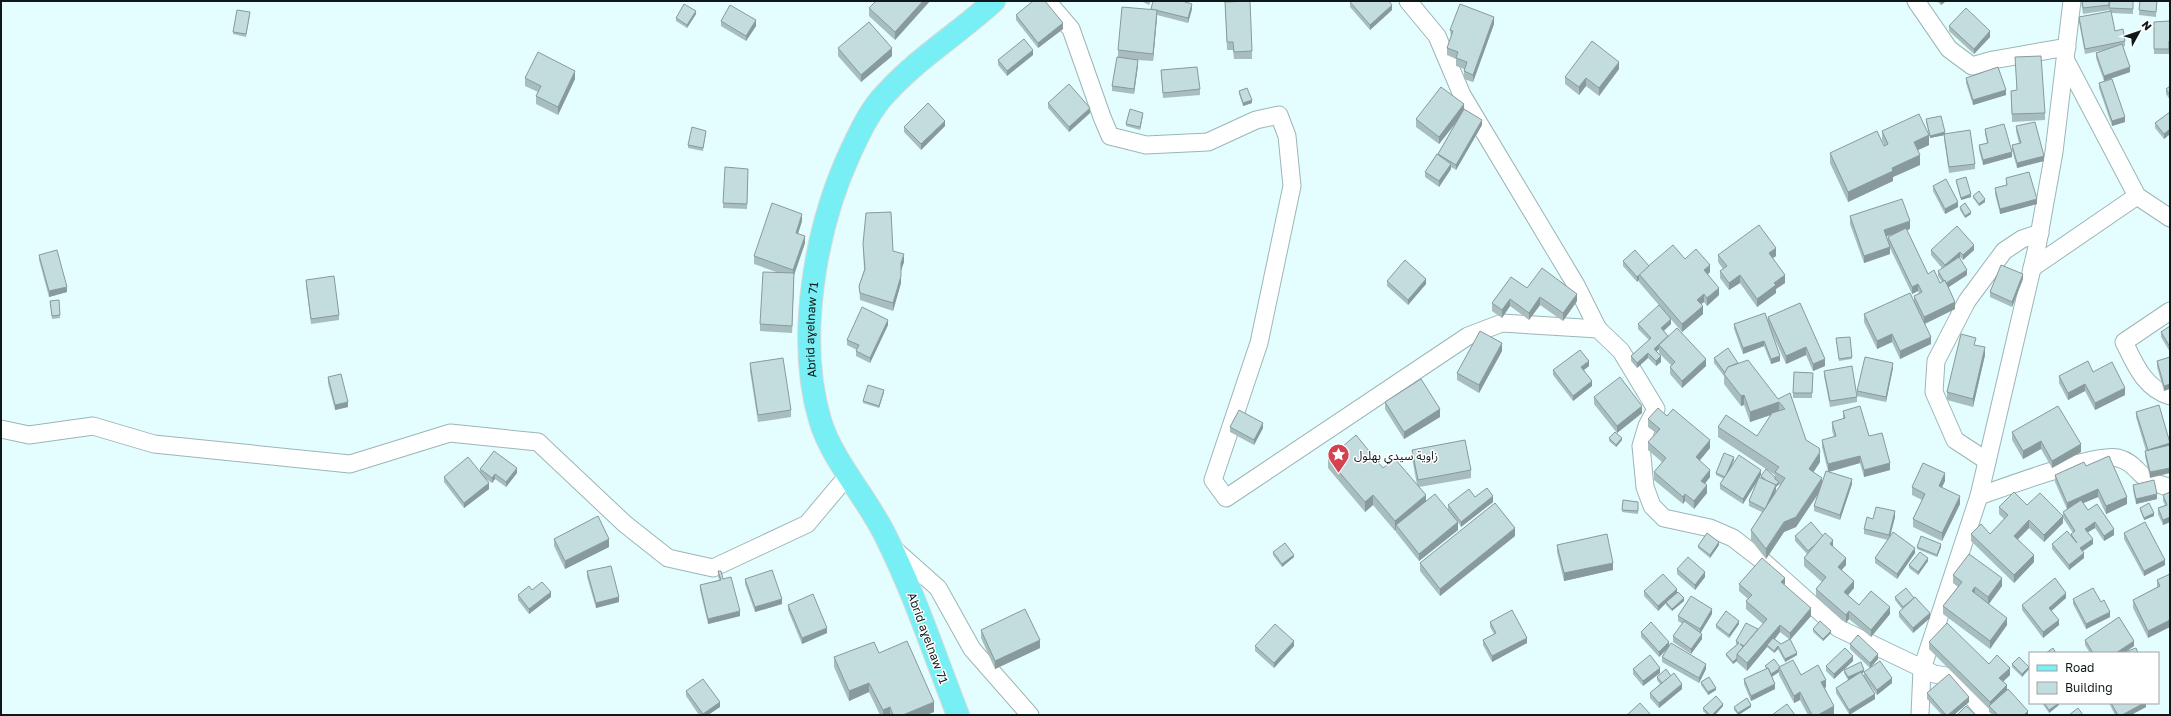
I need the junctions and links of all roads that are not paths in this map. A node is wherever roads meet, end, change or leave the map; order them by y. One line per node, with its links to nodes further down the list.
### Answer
1 (994, 1): 16 (main road, Abrid aɣelnaw 71)
2 (1047, 1): 12 (street)
3 (1408, 1): 12 (street)
4 (1916, 1): 6 (street)
5 (2072, 1): 6 (street)
6 (2067, 54): 7 (street); 9 (street)
7 (2137, 196): 8 (street); 10 (street)
8 (2170, 218)
9 (2040, 233): 10 (street); 15 (street)
10 (2032, 268): 15 (street)
11 (2170, 311): 13 (street)
12 (1598, 329): 20 (street)
13 (2170, 396)
14 (1, 430): 16 (street)
15 (1987, 461): 18 (street)
16 (849, 474): 19 (main road, Abrid aɣelnaw 71)
17 (2170, 488): 18 (street)
18 (1979, 496): 20 (street)
19 (890, 545): 21 (main road, Abrid aɣelnaw 71); 22 (street)
20 (1922, 669): 23 (street); 24 (street)
21 (958, 715)
22 (1030, 715)
23 (1920, 715)
24 (1987, 715)

